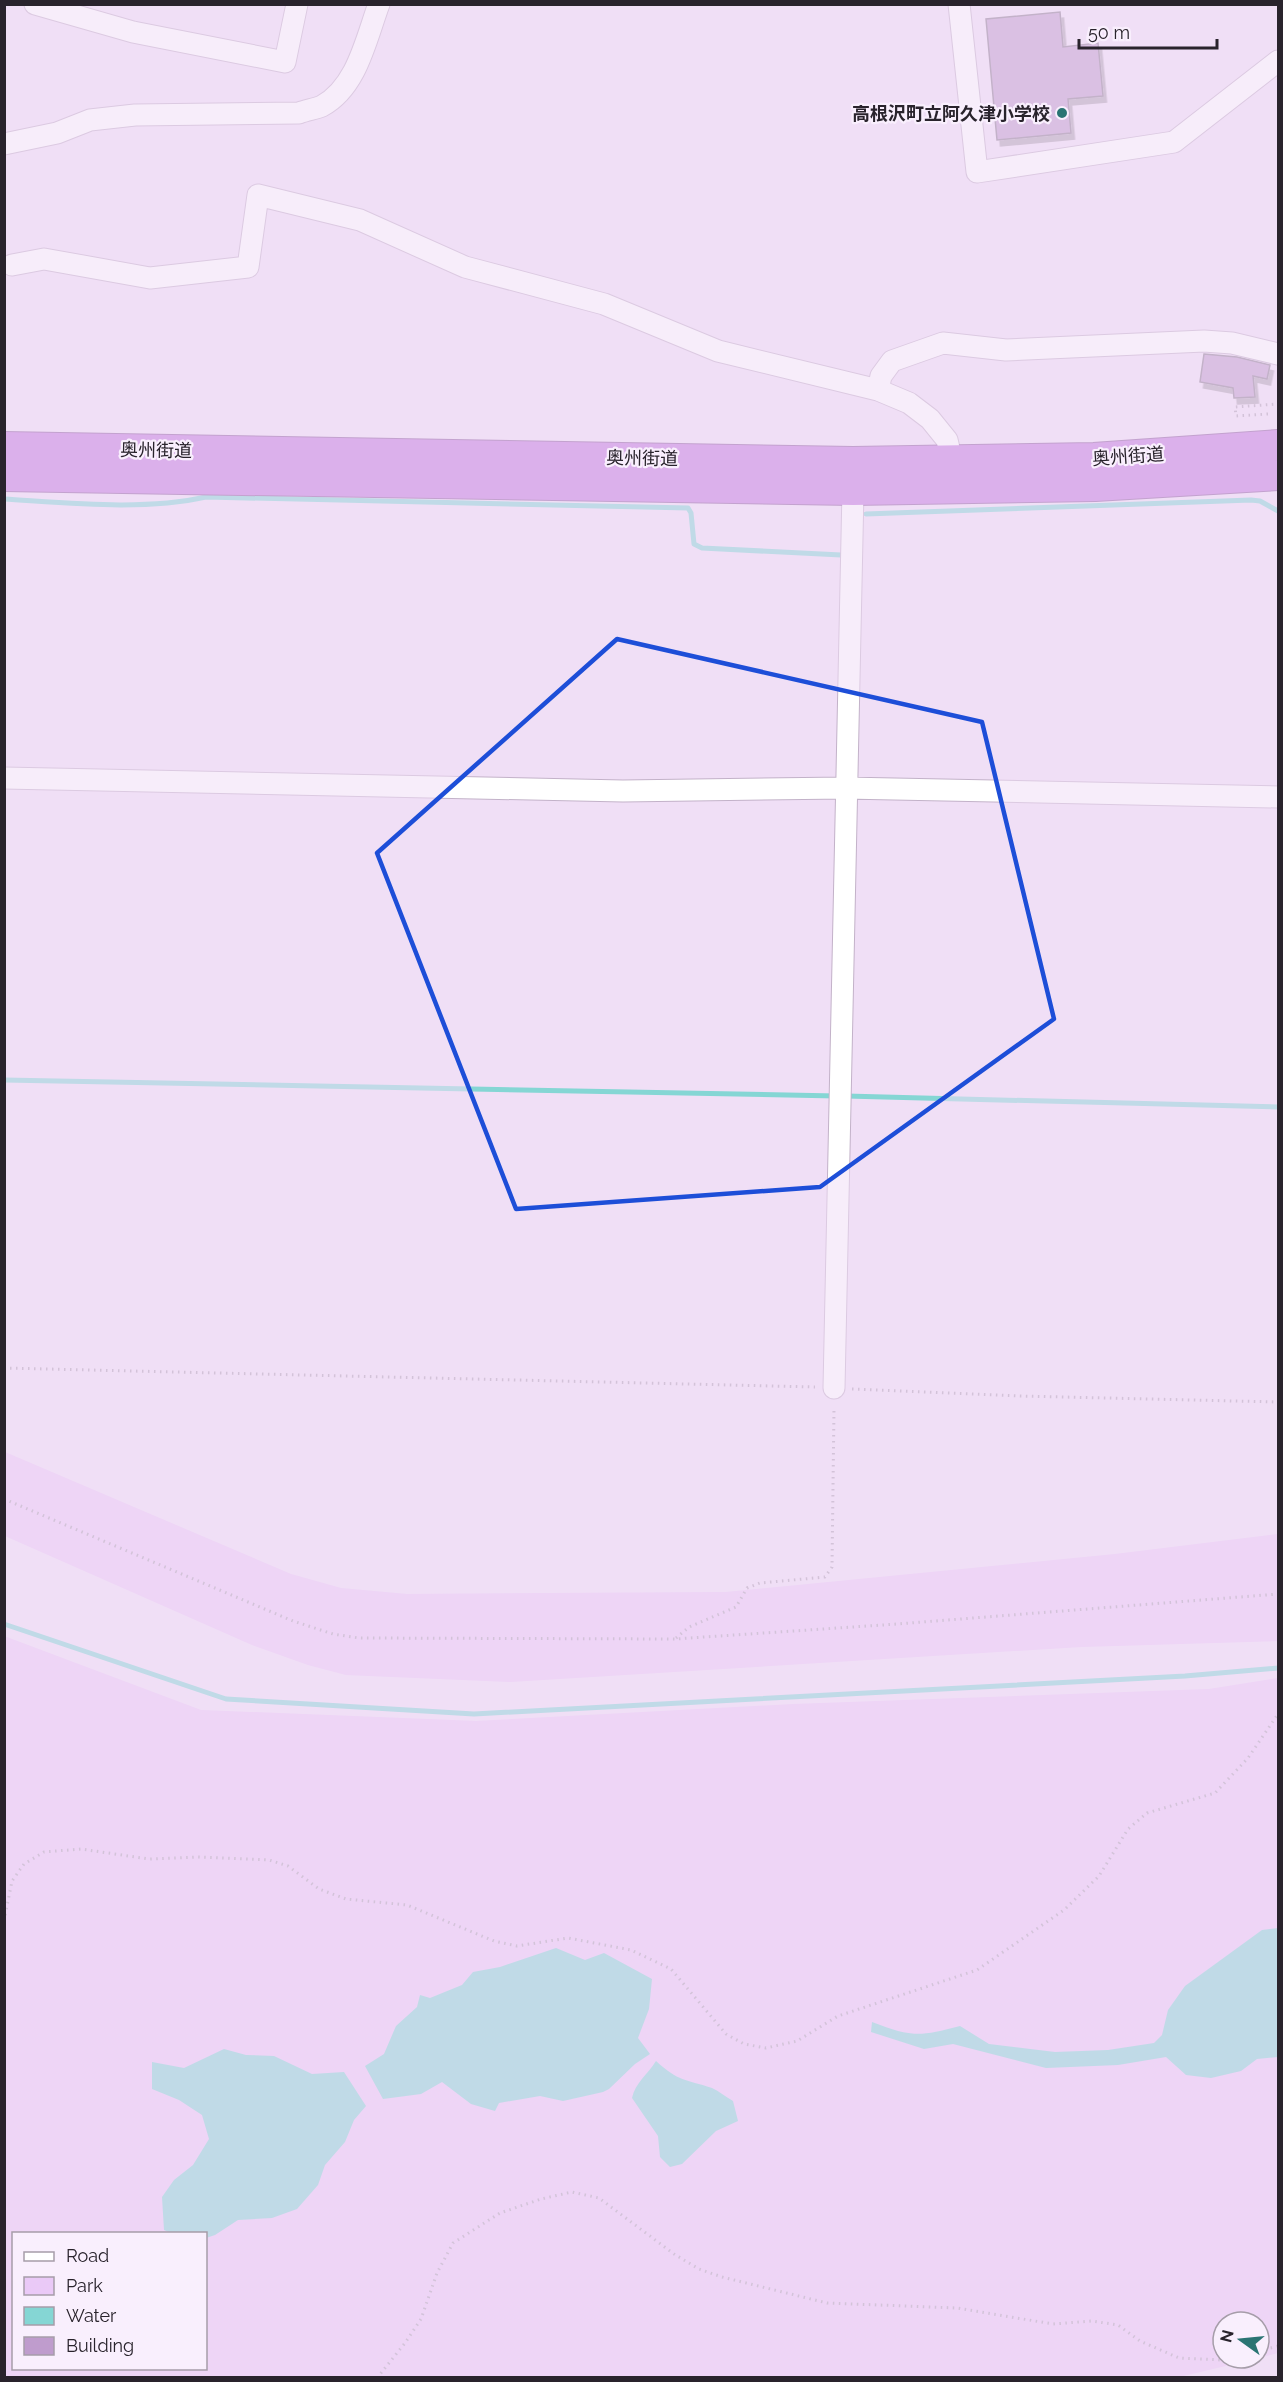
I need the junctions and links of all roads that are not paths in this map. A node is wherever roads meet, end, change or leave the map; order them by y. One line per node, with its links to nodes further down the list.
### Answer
1 (35, 4): 2 (street)
2 (297, 4)
3 (379, 4): 6 (street)
4 (959, 4): 5 (street)
5 (1278, 61)
6 (4, 144)
7 (7, 269): 9 (street)
8 (1278, 354): 9 (street)
9 (878, 390): 12 (street)
10 (1278, 445): 12 (highway, 奥州街道)
11 (4, 447): 12 (highway, 奥州街道)
12 (952, 460)
13 (4, 476): 15 (highway, 奥州街道)
14 (1278, 476): 15 (highway, 奥州街道)
15 (853, 490): 17 (street)
16 (4, 778): 17 (street)
17 (845, 788): 18 (street); 19 (street)
18 (1278, 797)
19 (834, 1388)

